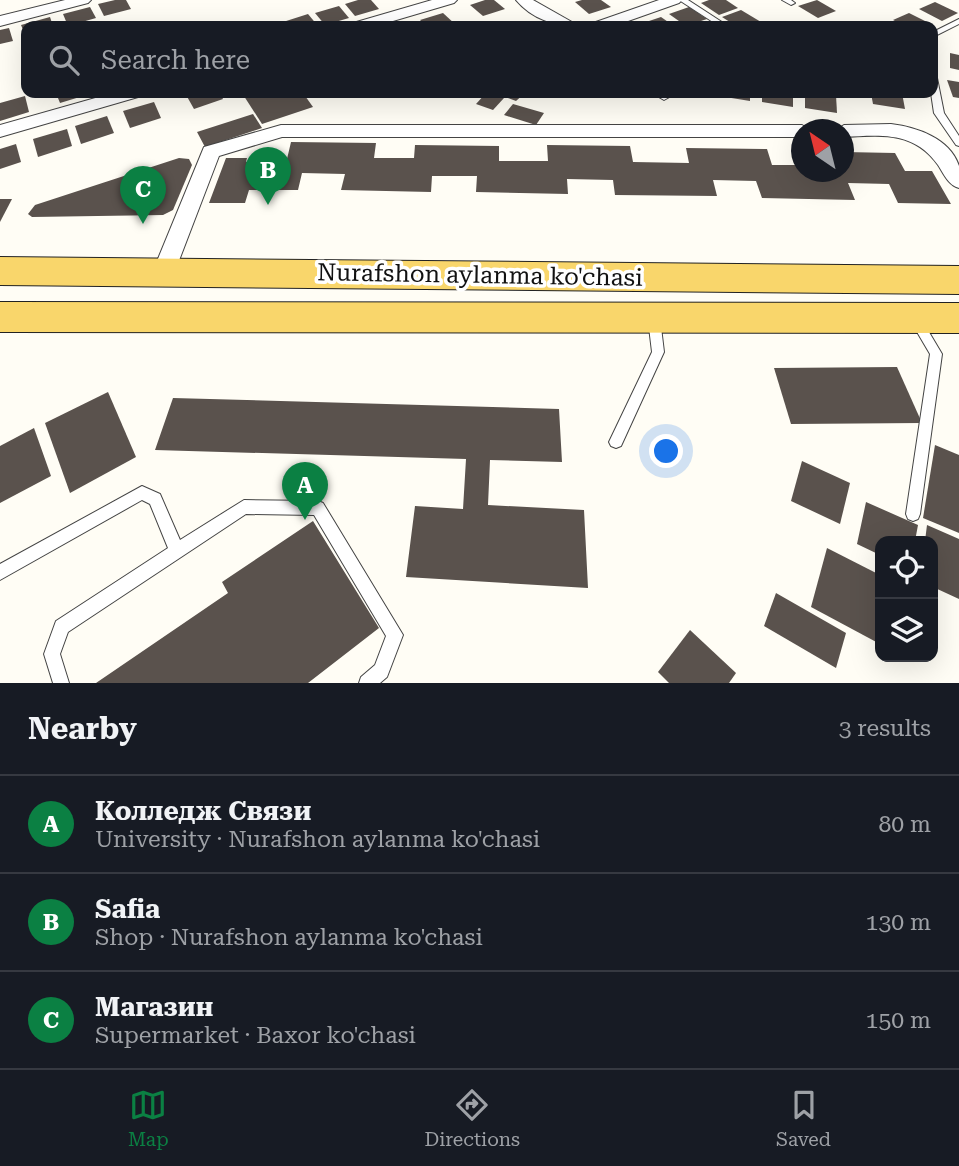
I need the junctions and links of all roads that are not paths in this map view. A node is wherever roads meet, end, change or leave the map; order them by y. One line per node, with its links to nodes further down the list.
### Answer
1 (83, 0): 6 (street)
2 (449, 0): 7 (street)
3 (524, 0): 8 (street)
4 (674, 0): 9 (street)
5 (683, 0): 10 (lane)
6 (0, 21)
7 (376, 21)
8 (560, 21)
9 (613, 21)
10 (716, 21)
11 (959, 21): 12 (lane)
12 (938, 32)
13 (115, 98): 15 (street)
14 (935, 98): 18 (lane)
15 (0, 131)
16 (791, 131): 22 (street)
17 (854, 131): 19 (street)
18 (959, 143)
19 (959, 181)
20 (0, 271): 21 (main road, Nurafshon aylanma ko'chasi)
21 (98, 271): 22 (main road, Nurafshon aylanma ko'chasi); 26 (main road)
22 (164, 271): 23 (main road, Nurafshon aylanma ko'chasi)
23 (959, 280)
24 (654, 316): 26 (main road, Nurafshon aylanma ko'chasi); 27 (main road, Nurafshon aylanma ko'chasi); 29 (lane)
25 (0, 317): 26 (main road, Nurafshon aylanma ko'chasi)
26 (76, 317)
27 (914, 317): 28 (main road, Nurafshon aylanma ko'chasi); 30 (lane)
28 (959, 318)
29 (616, 442)
30 (913, 514)
31 (177, 551): 32 (lane); 33 (lane); 34 (lane)
32 (0, 572)
33 (61, 683)
34 (367, 683)

